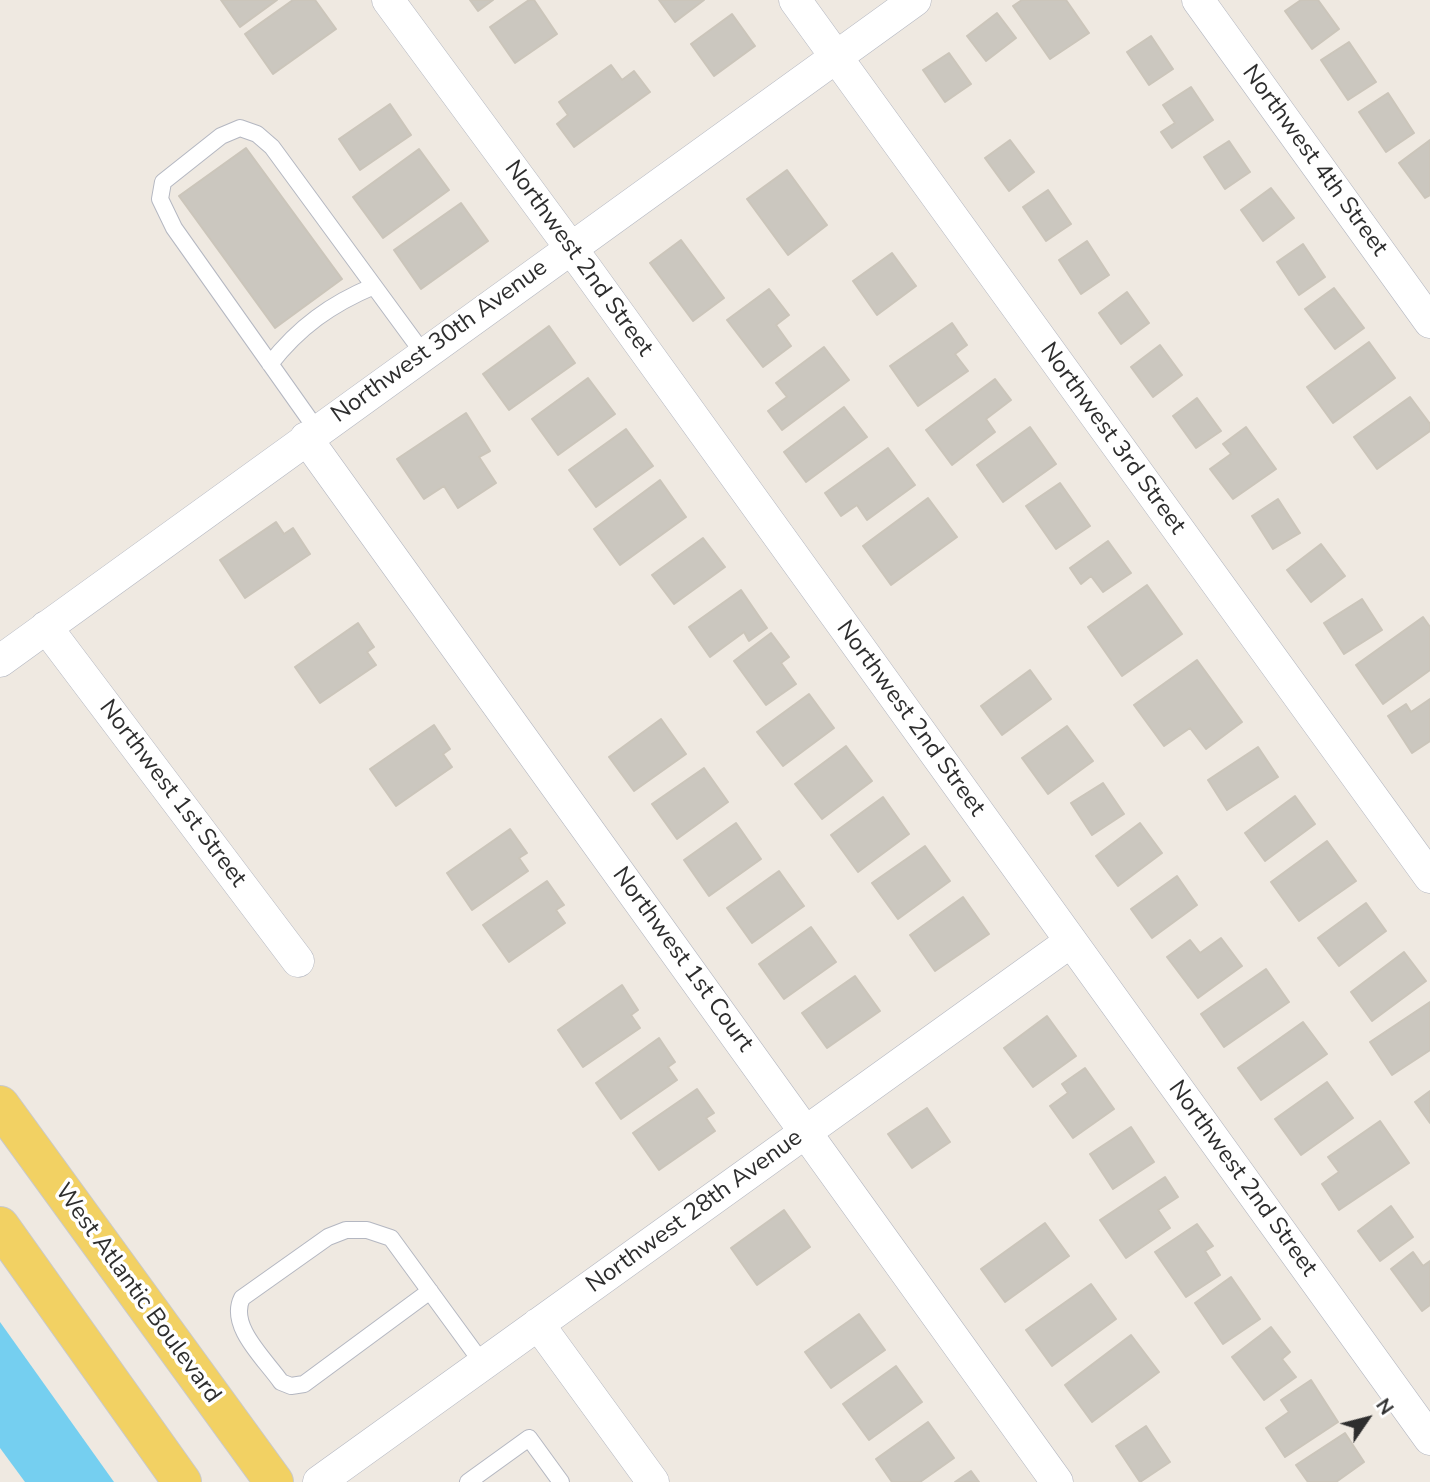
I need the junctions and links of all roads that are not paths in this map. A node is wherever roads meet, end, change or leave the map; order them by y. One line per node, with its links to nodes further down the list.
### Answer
1 (388, 0): 6 (street, Northwest 2nd Street)
2 (795, 0): 5 (street, Northwest 3rd Street)
3 (915, 0): 5 (street, Northwest 30th Avenue)
4 (1198, 0): 8 (street, Northwest 4th Street)
5 (835, 57): 6 (street, Northwest 30th Avenue); 14 (street, Northwest 3rd Street)
6 (571, 248): 9 (street, Northwest 30th Avenue); 15 (street, Northwest 2nd Street)
7 (374, 286): 9 (lane); 10 (lane); 10 (lane)
8 (1430, 322)
9 (423, 353): 11 (street, Northwest 30th Avenue)
10 (270, 364): 11 (lane)
11 (311, 434): 12 (street, Northwest 30th Avenue); 18 (street, Northwest 1st Court)
12 (46, 627): 13 (street, Northwest 30th Avenue); 16 (street, Northwest 1st Street)
13 (0, 661)
14 (1430, 877)
15 (1070, 942): 18 (street, Northwest 28th Avenue); 23 (street, Northwest 2nd Street)
16 (298, 961)
17 (0, 1105): 25 (main road, West Atlantic Boulevard)
18 (806, 1132): 21 (street, Northwest 28th Avenue); 30 (street, Northwest 1st Court)
19 (0, 1226): 24 (main road)
20 (430, 1291): 20 (lane); 22 (lane)
21 (538, 1324): 22 (street, Northwest 28th Avenue); 29 (street)
22 (483, 1364): 26 (street, Northwest 28th Avenue)
23 (1430, 1439)
24 (182, 1482)
25 (274, 1482)
26 (319, 1482)
27 (468, 1482): 28 (lane)
28 (561, 1482)
29 (653, 1482)
30 (1057, 1482)

